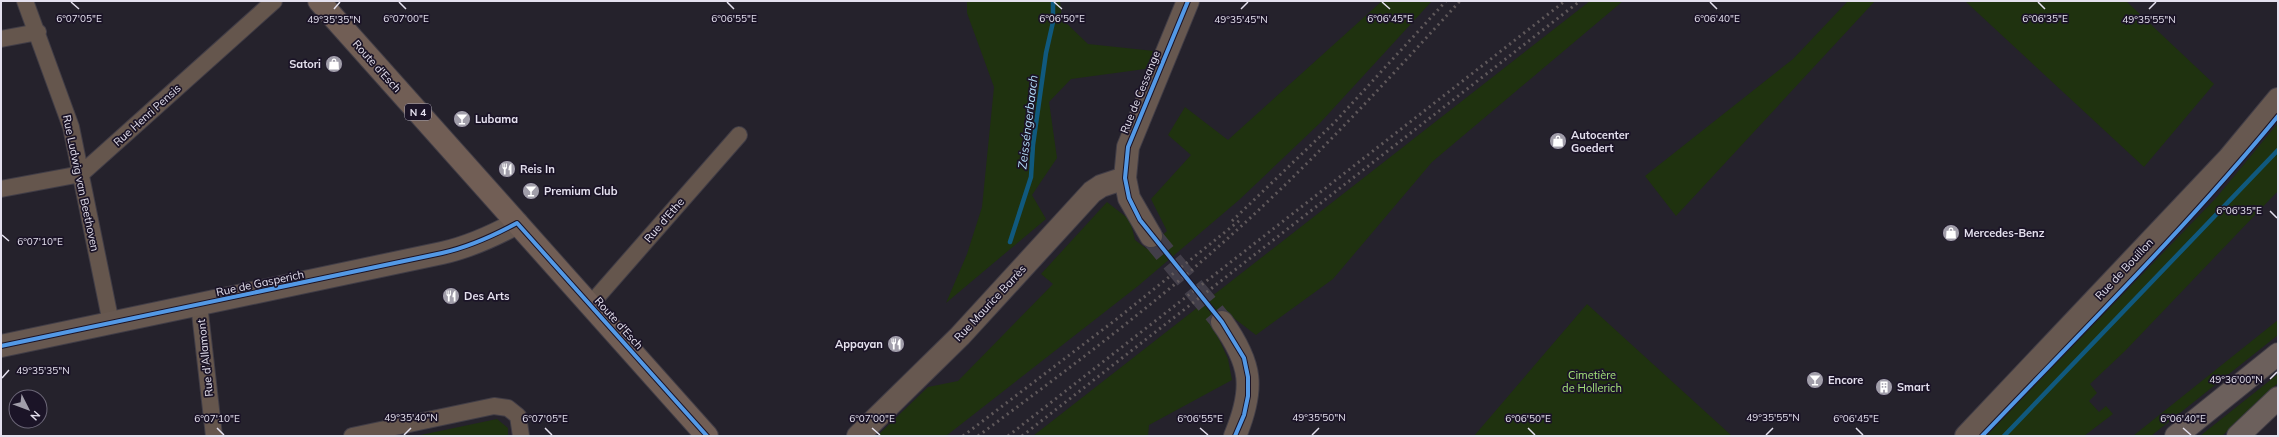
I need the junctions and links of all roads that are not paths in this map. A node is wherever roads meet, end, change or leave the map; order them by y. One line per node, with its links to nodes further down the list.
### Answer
1 (25, 1): 5 (street, Rue Ludwig van Beethoven)
2 (274, 1): 9 (street, Rue Henri Pensis)
3 (319, 1): 12 (main road, Route d'Esch / N 4)
4 (1188, 1): 10 (street, Rue de Cessange)
5 (38, 32): 6 (street); 9 (street, Rue Ludwig van Beethoven)
6 (1, 38)
7 (2278, 99): 28 (street, Rue de Bouillon)
8 (739, 134): 15 (street, Rue d'Ethe)
9 (81, 174): 11 (street); 17 (street, Rue Ludwig van Beethoven)
10 (1125, 178): 13 (street, Rue de Cessange); 26 (street, Rue Maurice Barrès)
11 (1, 189)
12 (517, 223): 14 (street, Rue de Gasperich); 15 (main road, Route d'Esch / N 4)
13 (1151, 236)
14 (199, 304): 17 (street, Rue de Gasperich); 22 (street, Rue d'Allamont)
15 (590, 305): 25 (main road, Route d'Esch / N 4)
16 (1222, 322): 27 (street)
17 (111, 323): 18 (street, Rue de Gasperich)
18 (1, 346)
19 (2278, 354): 29 (highway)
20 (2278, 398): 30 (highway)
21 (368, 434): 23 (street); 24 (street)
22 (214, 436)
23 (352, 436)
24 (521, 436)
25 (707, 436)
26 (858, 436)
27 (1235, 436)
28 (1966, 436)
29 (2176, 436)
30 (2238, 436)

